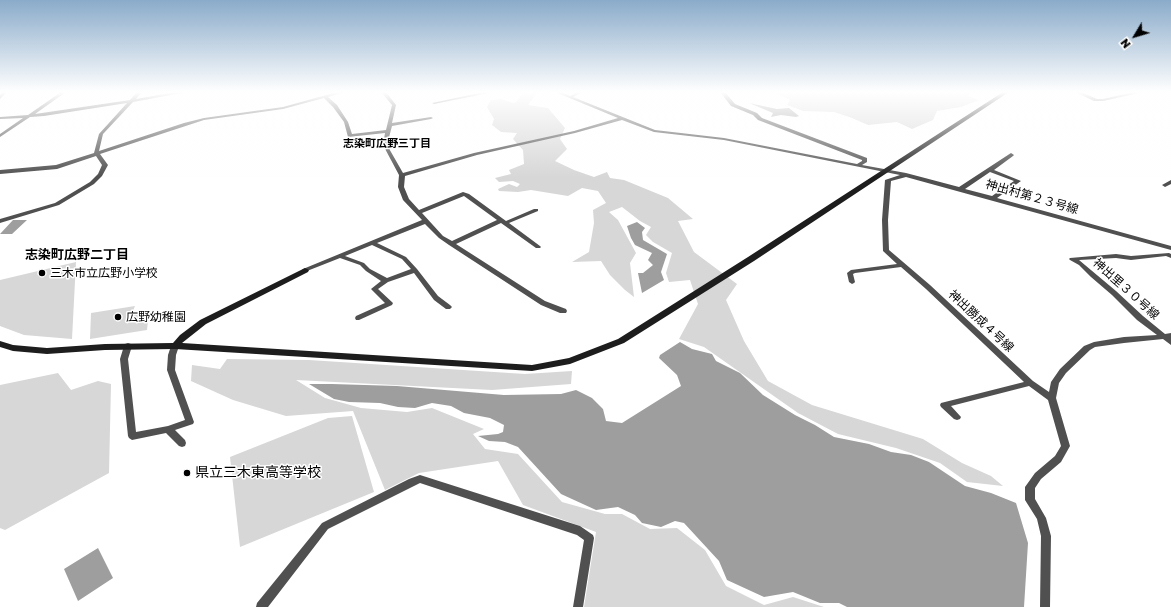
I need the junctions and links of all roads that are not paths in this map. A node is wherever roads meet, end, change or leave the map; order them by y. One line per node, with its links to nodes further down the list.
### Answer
1 (23, 120): 13 (street)
2 (114, 120): 14 (street)
3 (200, 120): 14 (street)
4 (345, 120): 12 (street)
5 (390, 120): 11 (street)
6 (417, 120): 11 (street)
7 (615, 120): 20 (street)
8 (624, 120): 16 (street, 神出村第２３号線)
9 (763, 120): 16 (street)
10 (964, 120): 18 (street)
11 (389, 125): 12 (street)
12 (388, 131): 20 (street)
13 (0, 136)
14 (96, 153): 19 (street); 28 (street)
15 (1011, 155): 17 (street)
16 (858, 165): 18 (street, 神出村第２３号線)
17 (990, 170): 24 (street); 25 (street)
18 (886, 171): 21 (street, 神出村第２３号線); 48 (street)
19 (0, 172)
20 (402, 175): 27 (street)
21 (906, 175): 24 (street, 神出村第２３号線); 37 (street, 神出勝成４号線)
22 (1171, 182): 23 (street)
23 (1165, 185)
24 (960, 189): 25 (street, 神出村第２３号線)
25 (993, 198): 34 (street, 神出村第２３号線)
26 (536, 210): 30 (street)
27 (418, 213): 29 (street); 30 (street)
28 (0, 221)
29 (426, 221): 31 (street); 32 (street)
30 (503, 222): 32 (street); 33 (street)
31 (372, 243): 35 (street); 39 (street)
32 (451, 244): 43 (street)
33 (538, 247)
34 (1171, 248)
35 (339, 256): 38 (street); 40 (street)
36 (1171, 256): 45 (street, 神出里３０号線)
37 (903, 266): 41 (street); 49 (street, 神出勝成４号線)
38 (305, 270): 48 (street)
39 (415, 270): 40 (street); 42 (street)
40 (386, 282): 44 (street)
41 (852, 282)
42 (448, 306)
43 (563, 311)
44 (359, 318)
45 (1168, 338): 50 (street)
46 (0, 344): 47 (street)
47 (128, 346): 48 (street); 52 (street)
48 (175, 346): 52 (street)
49 (1030, 383): 50 (street, 神出勝成４号線); 51 (street)
50 (1052, 398): 56 (street)
51 (957, 417)
52 (168, 429): 53 (street)
53 (182, 443)
54 (261, 607): 55 (street)
55 (578, 607)
56 (1045, 607)

